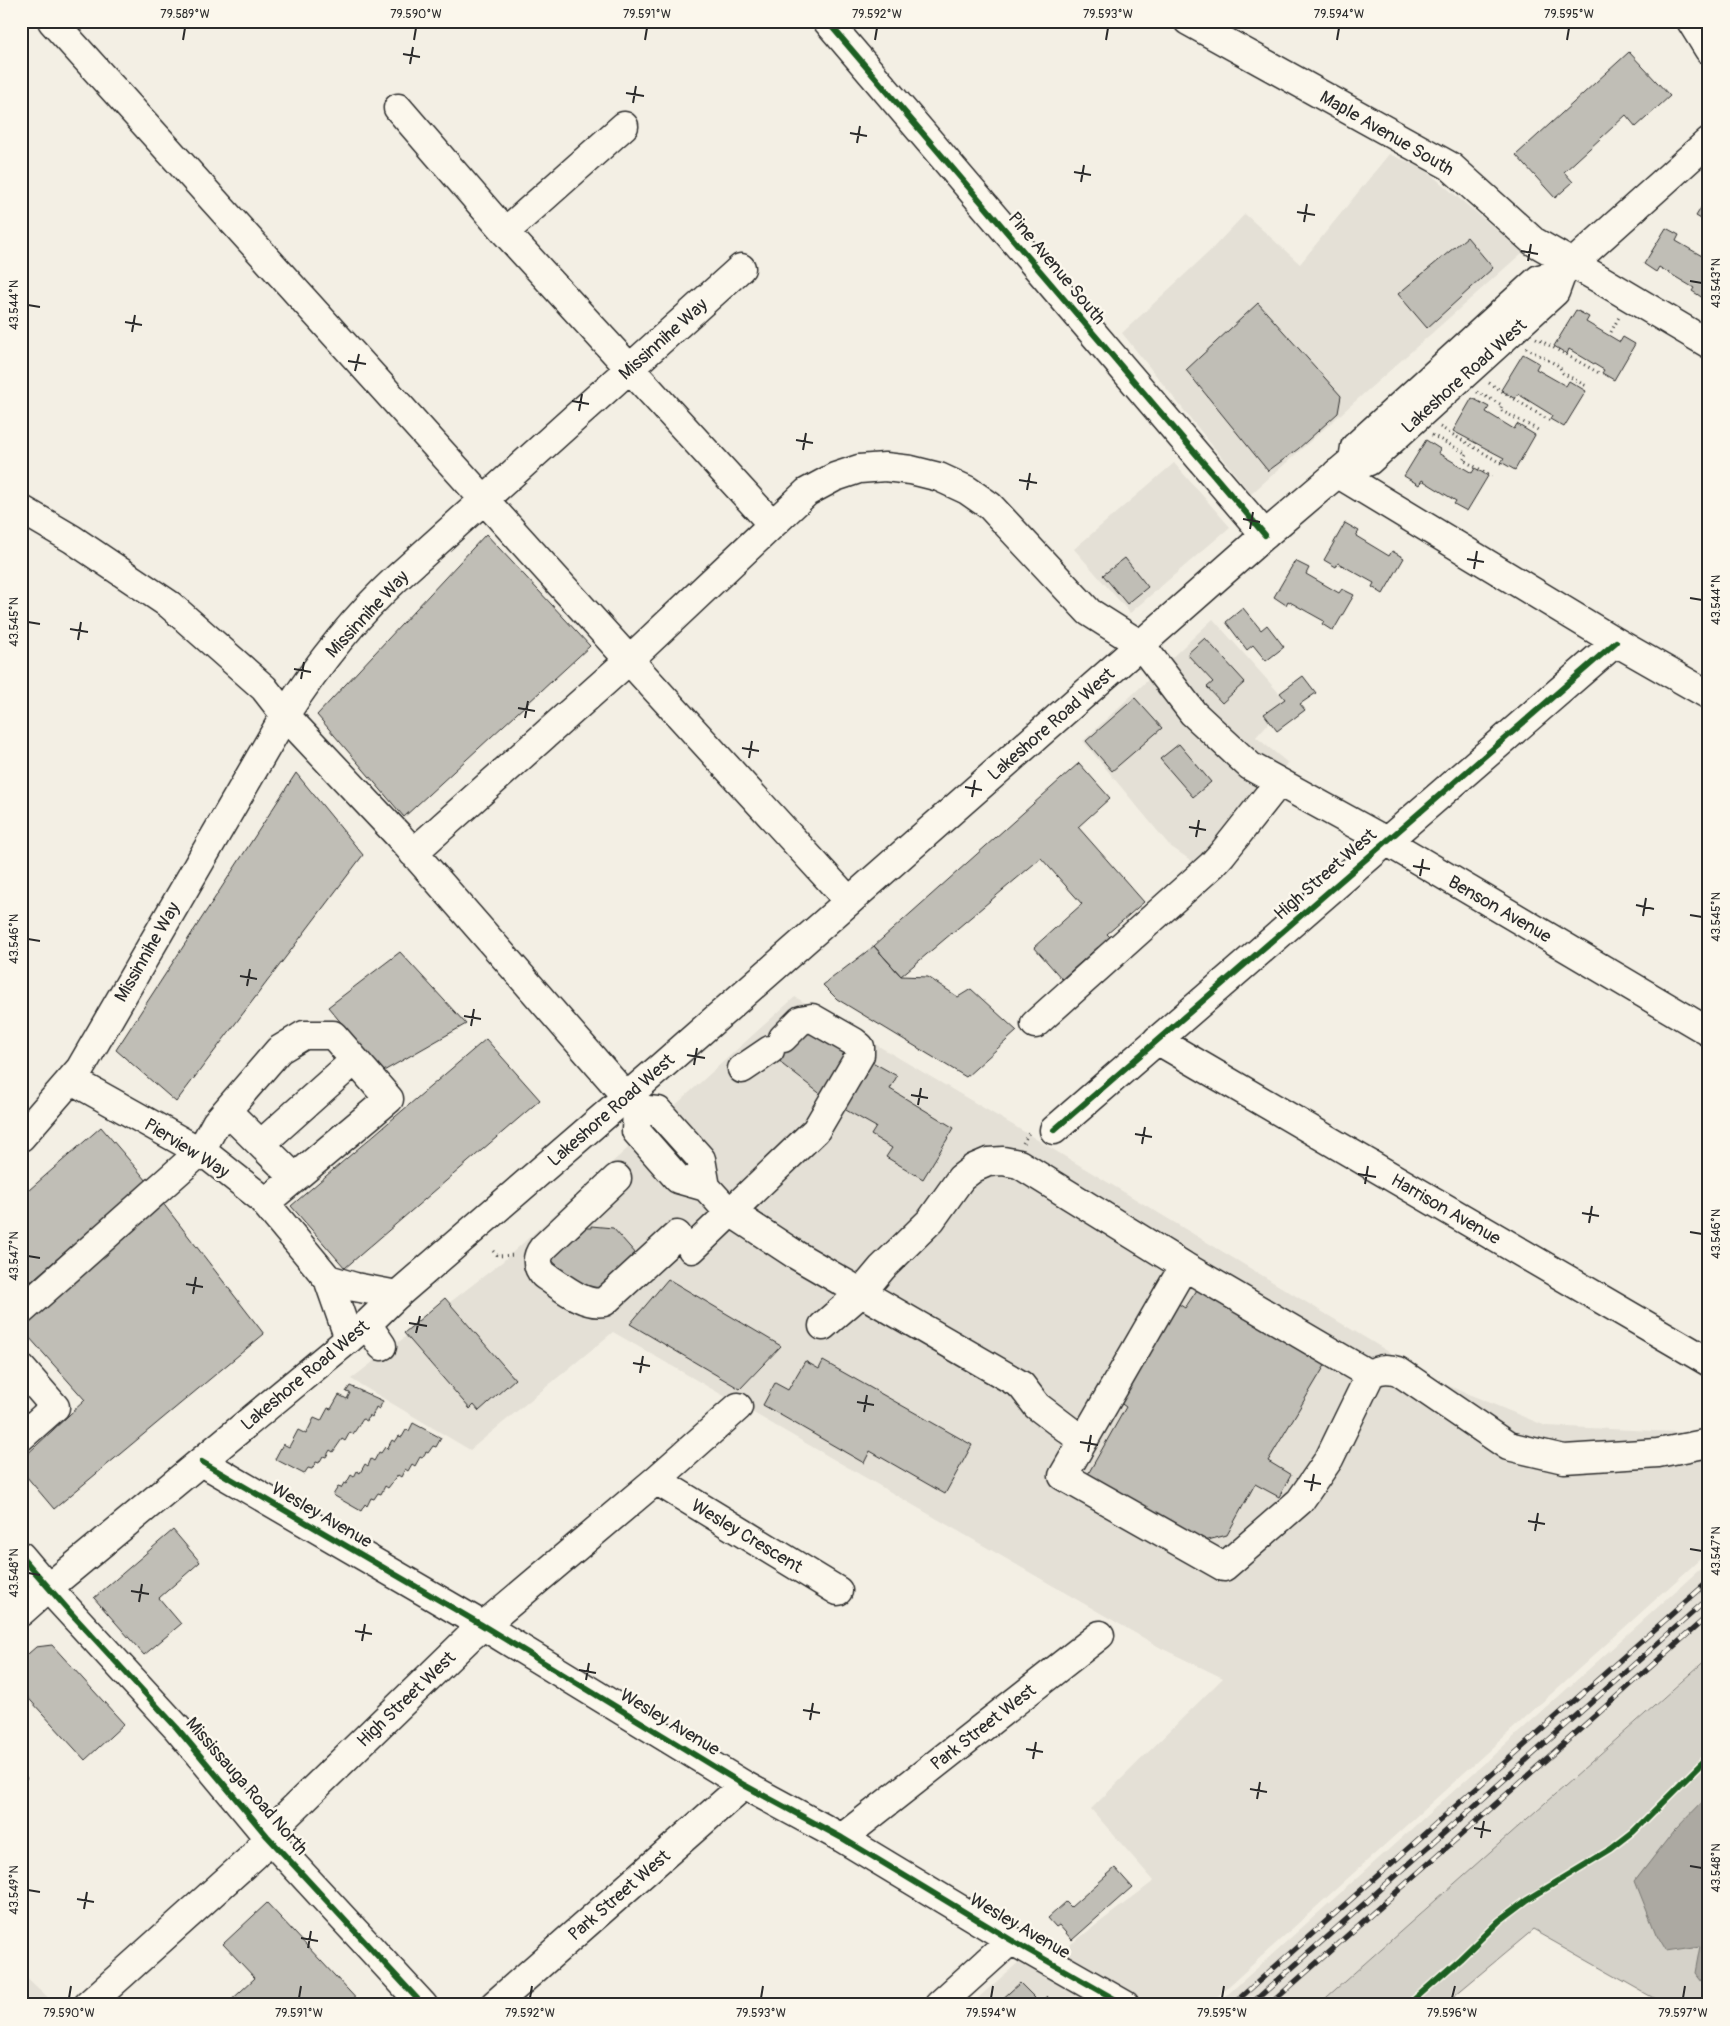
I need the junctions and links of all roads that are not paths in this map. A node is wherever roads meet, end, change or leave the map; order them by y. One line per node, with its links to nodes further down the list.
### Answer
1 (52, 21): 15 (street)
2 (826, 21): 18 (street, Pine Avenue South)
3 (1188, 21): 11 (street, Maple Avenue South)
4 (1691, 21): 5 (street)
5 (1709, 50)
6 (398, 108): 9 (street)
7 (624, 126): 9 (street)
8 (1709, 141): 11 (street, Lakeshore Road West)
9 (506, 232): 13 (street)
10 (741, 268): 13 (street, Missinnihe Way)
11 (1567, 268): 12 (street, Maple Avenue South); 14 (street, Lakeshore Road West); 14 (street, Lakeshore Road West)
12 (1709, 344)
13 (629, 369): 15 (street, Missinnihe Way); 17 (street)
14 (1345, 467): 18 (street, Lakeshore Road West); 19 (street)
15 (485, 500): 21 (street); 23 (street, Missinnihe Way)
16 (21, 509): 23 (street)
17 (772, 524): 20 (street); 21 (street)
18 (1265, 535): 20 (street, Lakeshore Road West)
19 (1616, 642): 22 (street); 25 (street, High Street West)
20 (1141, 645): 24 (street, Benson Avenue); 27 (street, Lakeshore Road West)
21 (629, 660): 26 (street); 27 (street)
22 (1709, 695)
23 (285, 715): 26 (street); 33 (street, Missinnihe Way)
24 (1279, 782): 25 (street, Benson Avenue); 28 (street)
25 (1386, 841): 29 (street, Benson Avenue); 30 (street, High Street West)
26 (413, 854): 34 (street)
27 (849, 902): 34 (street, Lakeshore Road West)
28 (1035, 1024)
29 (1709, 1032)
30 (1157, 1040): 36 (street, High Street West); 52 (street, Harrison Avenue)
31 (355, 1060): 35 (street); 38 (street); 40 (street)
32 (742, 1069): 43 (street)
33 (72, 1080): 37 (street, Missinnihe Way); 39 (street, Pierview Way)
34 (632, 1103): 43 (street); 47 (street, Lakeshore Road West)
35 (227, 1111): 38 (street); 39 (street)
36 (1054, 1130)
37 (21, 1137)
38 (261, 1144): 40 (street)
39 (200, 1152): 42 (street, Pierview Way); 48 (street)
40 (295, 1178): 42 (street)
41 (617, 1178): 43 (street)
42 (265, 1203): 45 (street, Pierview Way)
43 (730, 1212): 46 (street)
44 (1184, 1266): 46 (street); 54 (street); 57 (street)
45 (328, 1278): 47 (street); 50 (street, Pierview Way)
46 (861, 1293): 49 (street); 57 (street)
47 (397, 1295): 50 (street, Lakeshore Road West)
48 (21, 1311)
49 (823, 1326)
50 (358, 1332): 51 (street, Pierview Way); 59 (street, Lakeshore Road West)
51 (382, 1346)
52 (1709, 1362)
53 (21, 1368): 56 (street)
54 (1370, 1375): 57 (street); 58 (street)
55 (738, 1407): 60 (street, High Street West)
56 (21, 1437)
57 (1083, 1441)
58 (1709, 1443)
59 (202, 1462): 62 (street, Lakeshore Road West); 65 (street, Wesley Avenue)
60 (656, 1480): 63 (street, Wesley Crescent); 65 (street, High Street West)
61 (21, 1556): 62 (street, Mississauga Road North)
62 (48, 1588): 64 (street, Lakeshore Road West); 68 (street, Mississauga Road North)
63 (838, 1591)
64 (21, 1612)
65 (482, 1625): 67 (street, Wesley Avenue); 68 (street, High Street West)
66 (1100, 1635): 69 (street, Park Street West)
67 (744, 1785): 69 (street, Wesley Avenue); 73 (street, Park Street West)
68 (267, 1836): 71 (street, High Street West); 72 (street, Mississauga Road North)
69 (842, 1838): 70 (street, Wesley Avenue)
70 (1012, 1940): 74 (street); 75 (street, Wesley Avenue)
71 (88, 2005)
72 (423, 2005)
73 (494, 2005)
74 (939, 2005)
75 (1125, 2005)

